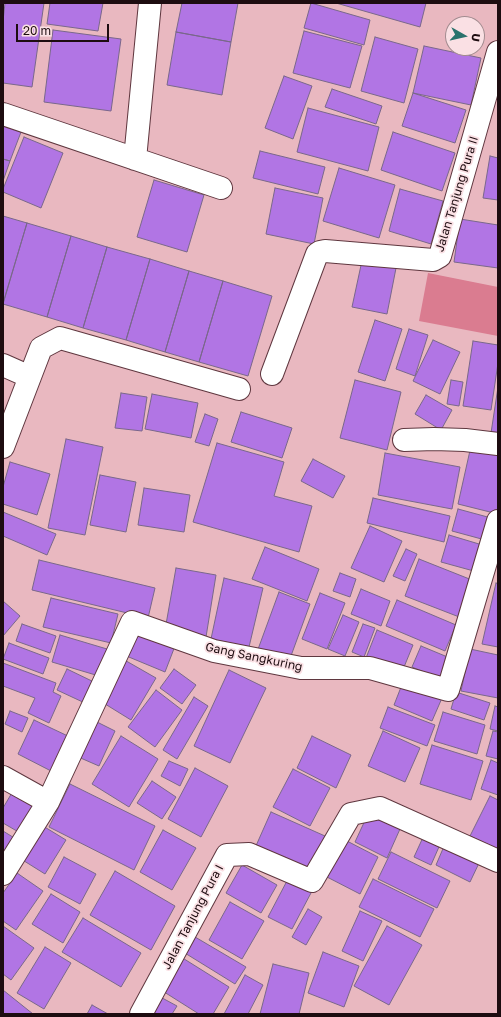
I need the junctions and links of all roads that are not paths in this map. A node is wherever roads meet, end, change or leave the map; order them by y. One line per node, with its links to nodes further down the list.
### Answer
1 (150, 3): 4 (street)
2 (498, 52): 7 (street, Jalan Tanjung Pura II)
3 (3, 114): 4 (street)
4 (135, 159): 5 (street)
5 (221, 188)
6 (3, 365): 8 (street)
7 (272, 374)
8 (30, 377): 9 (street); 12 (street)
9 (239, 389)
10 (404, 440): 11 (street)
11 (498, 444)
12 (3, 447)
13 (498, 521): 15 (street, Gang Sangkuring)
14 (3, 777): 15 (street)
15 (48, 802): 17 (street)
16 (498, 861): 18 (street, Jalan Tanjung Pura I)
17 (3, 874)
18 (141, 1014)

